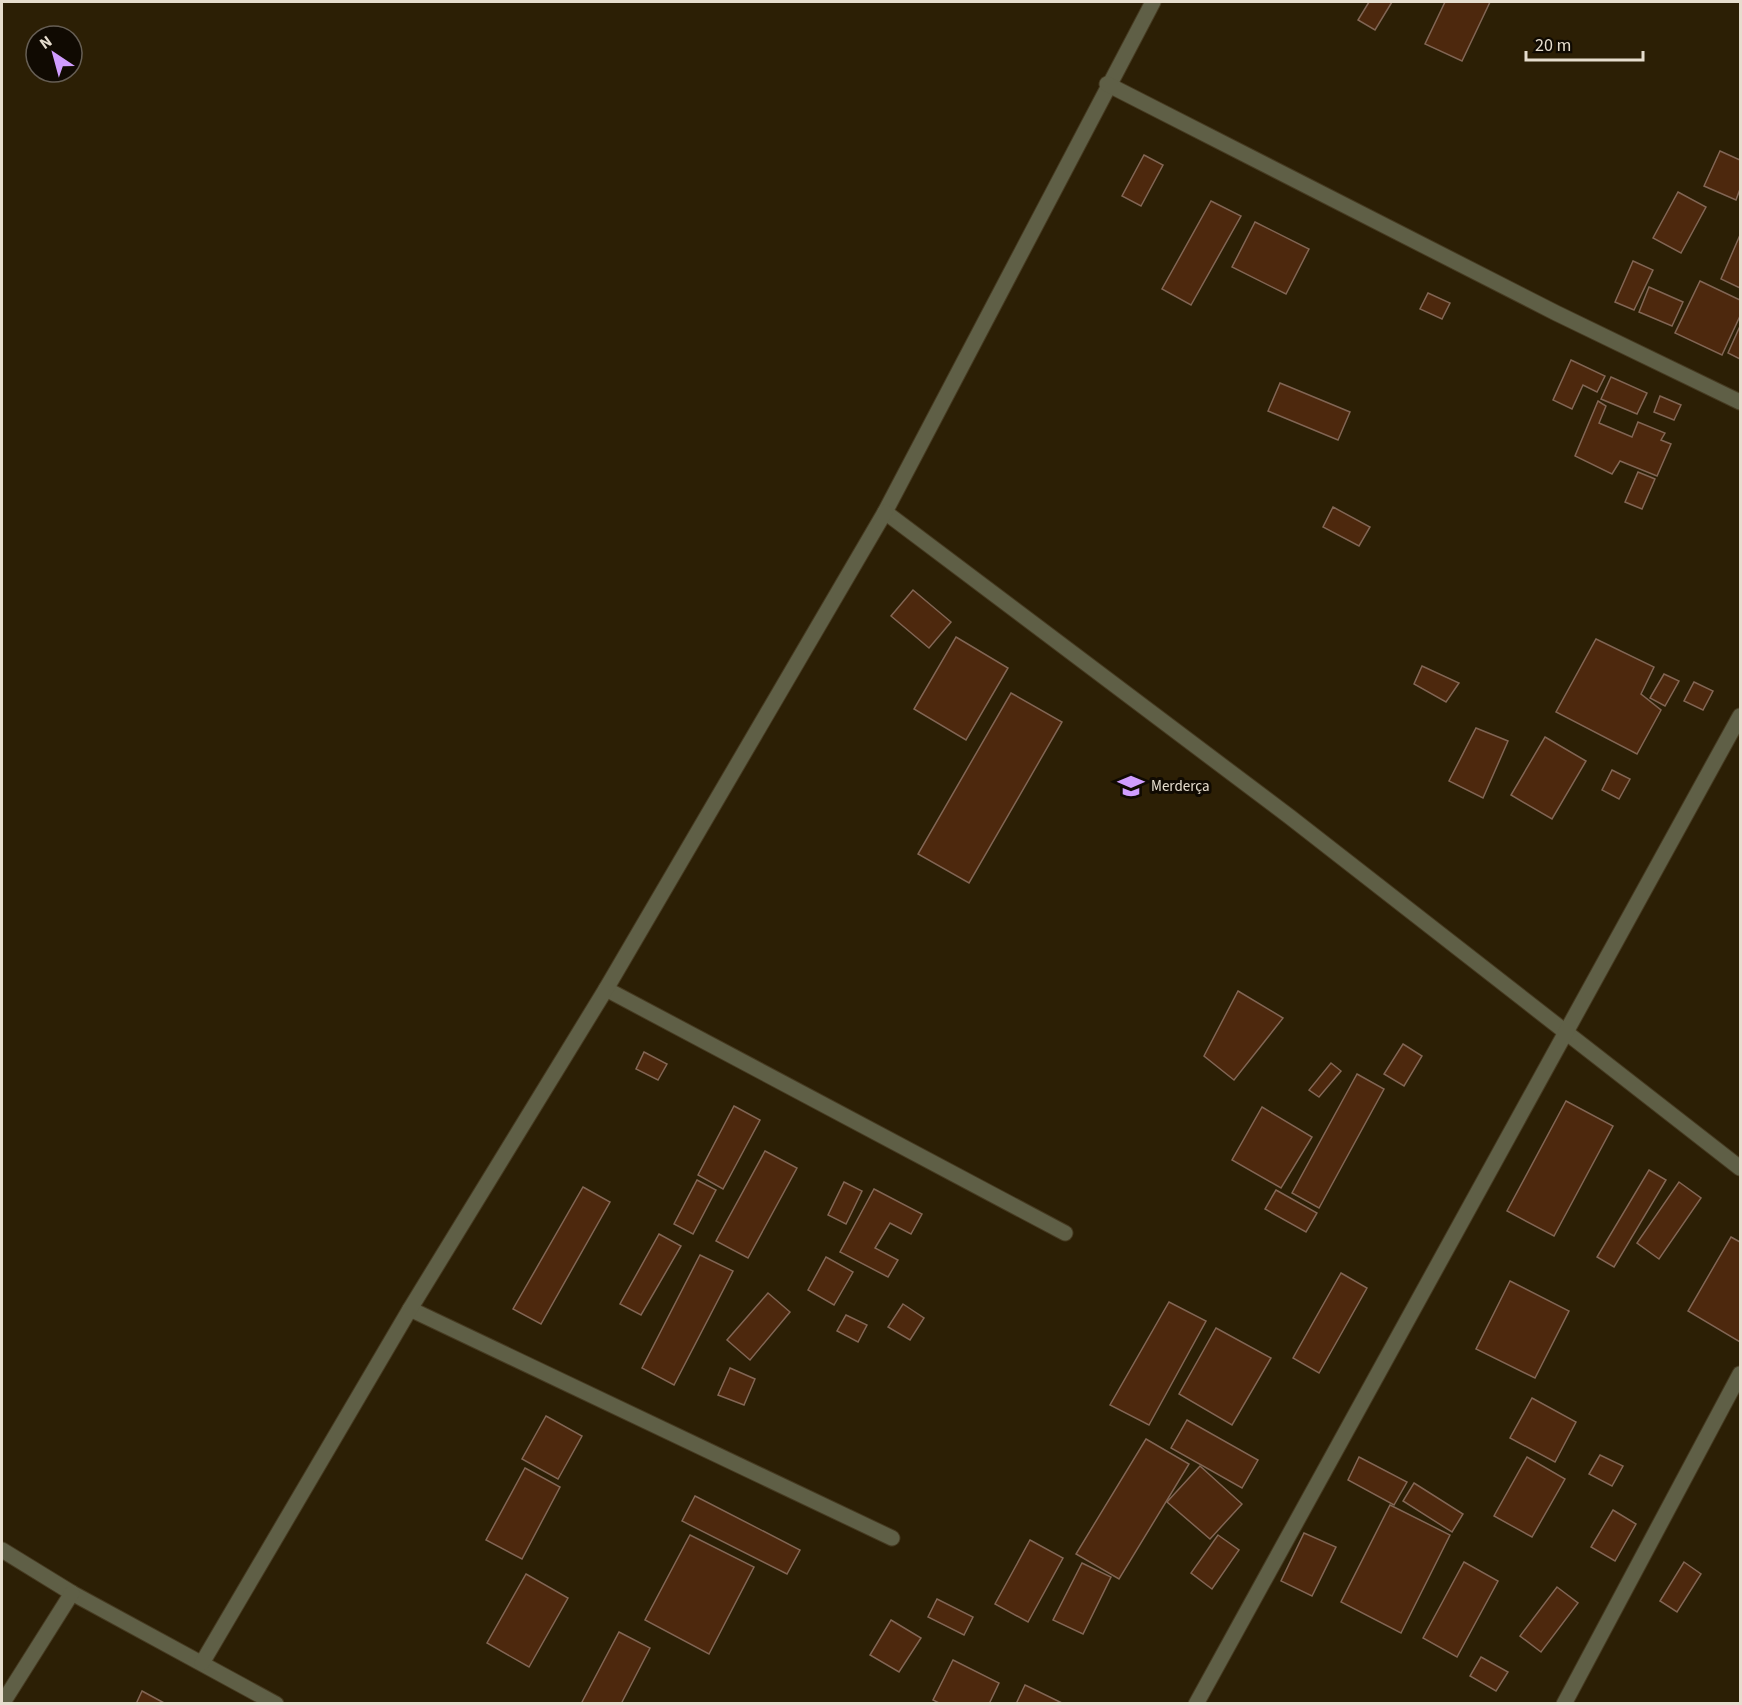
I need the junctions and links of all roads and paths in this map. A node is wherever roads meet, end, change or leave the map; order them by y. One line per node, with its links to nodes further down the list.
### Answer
1 (1153, 2): 2 (street)
2 (1107, 84): 3 (street); 4 (street)
3 (1740, 402)
4 (885, 512): 6 (street); 7 (street)
5 (1740, 716): 7 (street)
6 (606, 989): 9 (street); 10 (street)
7 (1567, 1031): 8 (street); 18 (street)
8 (1740, 1168)
9 (1065, 1233)
10 (410, 1309): 12 (street); 15 (street)
11 (1740, 1374): 19 (street)
12 (892, 1538)
13 (2, 1550): 14 (street)
14 (72, 1593): 15 (street); 16 (street)
15 (202, 1663): 17 (street)
16 (2, 1704)
17 (276, 1704)
18 (1196, 1704)
19 (1564, 1704)

